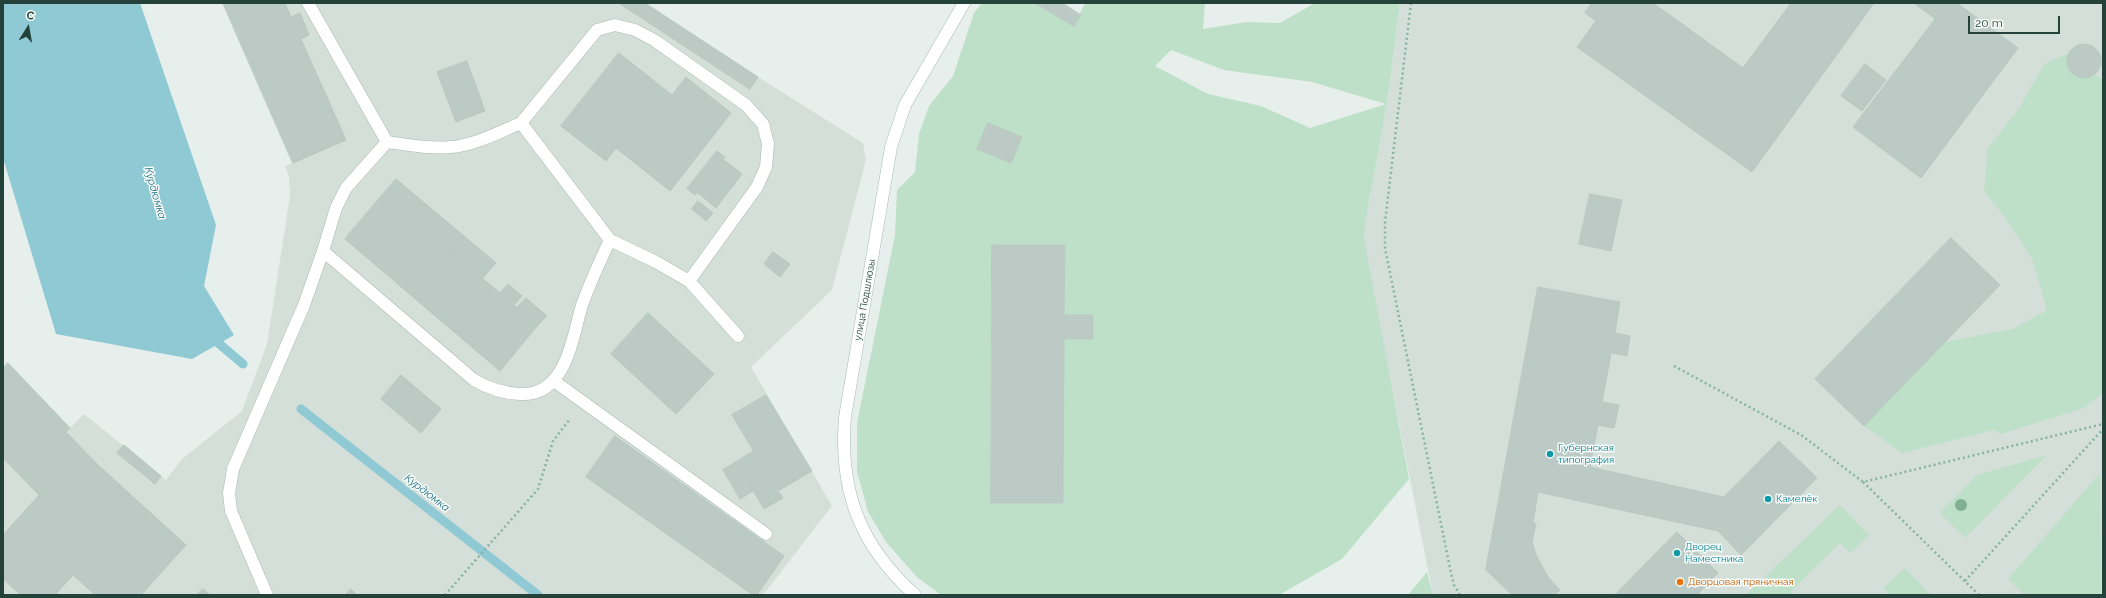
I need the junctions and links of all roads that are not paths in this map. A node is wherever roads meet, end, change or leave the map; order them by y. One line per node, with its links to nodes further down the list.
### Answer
1 (308, 3): 4 (street)
2 (964, 3): 12 (street, улица Подшлюзы)
3 (522, 123): 4 (street); 5 (street); 7 (street)
4 (386, 142): 6 (street)
5 (610, 240): 7 (street); 9 (street)
6 (323, 251): 9 (street); 11 (street)
7 (689, 281): 8 (street)
8 (738, 336)
9 (554, 381): 10 (street)
10 (766, 534)
11 (267, 595)
12 (915, 595)

